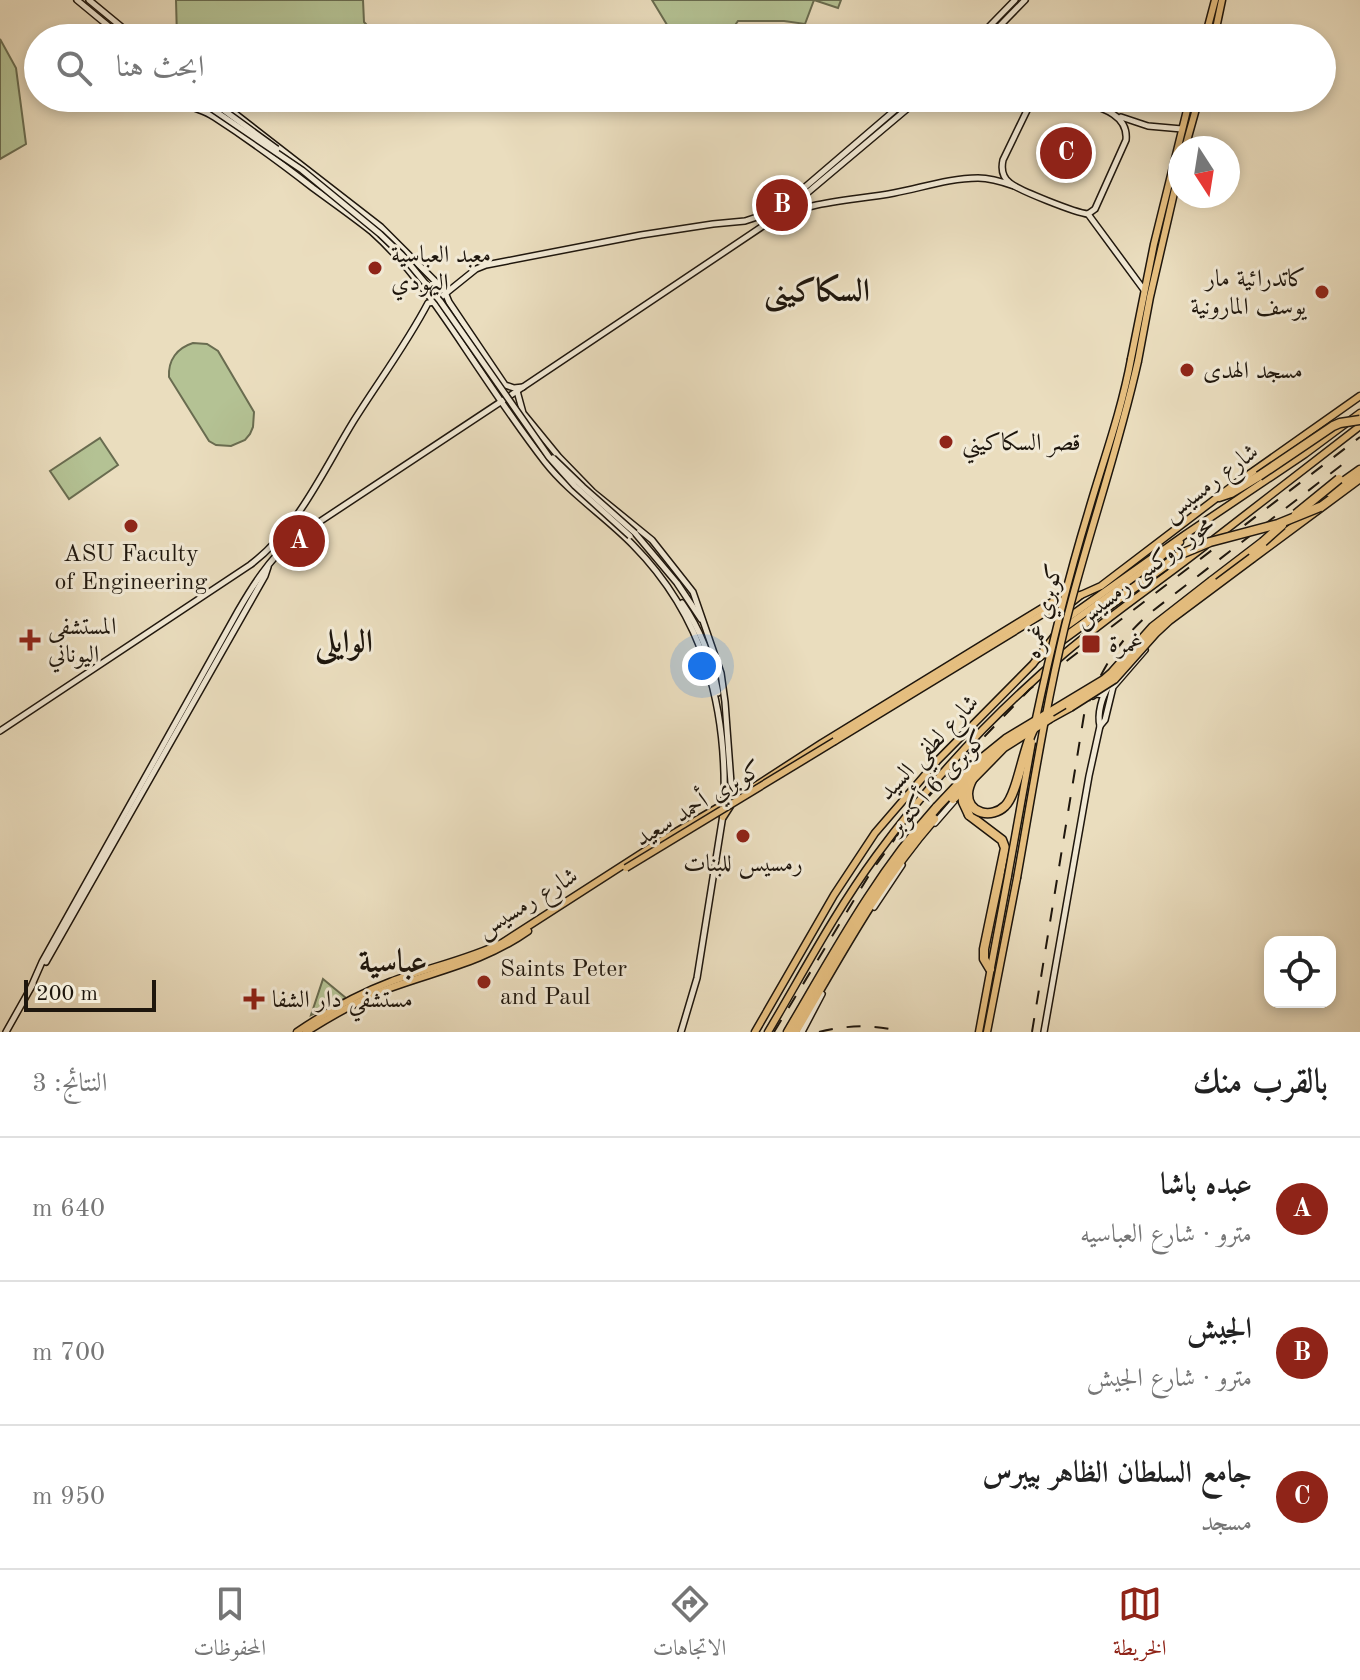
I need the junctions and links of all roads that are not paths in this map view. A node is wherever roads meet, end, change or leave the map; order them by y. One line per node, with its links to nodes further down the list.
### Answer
1 (77, 0): 7 (main road)
2 (89, 0): 8 (main road)
3 (1015, 0): 9 (main road)
4 (1025, 0): 10 (main road)
5 (1215, 0): 11 (main road)
6 (1222, 0): 12 (main road)
7 (106, 24)
8 (118, 24)
9 (992, 24)
10 (1002, 24)
11 (1209, 24)
12 (1217, 24)
13 (202, 112): 36 (main road)
14 (221, 112): 57 (main road, bridge)
15 (222, 112): 57 (main road, bridge)
16 (233, 112): 35 (main road)
17 (893, 112): 28 (main road)
18 (903, 112): 27 (main road)
19 (1026, 112): 26 (main road)
20 (1108, 112): 23 (main road)
21 (1186, 112): 24 (main road)
22 (1195, 112): 25 (main road)
23 (1118, 116): 24 (main road); 31 (main road)
24 (1182, 129): 34 (main road)
25 (1188, 136)
26 (1014, 186): 29 (main road); 31 (main road)
27 (796, 200): 28 (main road); 29 (main road)
28 (783, 206): 32 (main road)
29 (802, 208): 33 (main road)
30 (1171, 208): 37 (main road)
31 (1088, 214): 34 (main road)
32 (741, 221): 33 (main road); 35 (main road)
33 (752, 234): 38 (main road)
34 (1144, 290): 37 (main road)
35 (445, 293): 36 (main road); 38 (main road)
36 (435, 302): 41 (main road); 58 (main road)
37 (1135, 360): 61 (main road, كوبري غمره, bridge); 70 (main road, كوبري غمره, bridge)
38 (524, 387): 39 (main road)
39 (517, 391): 41 (main road); 43 (main road)
40 (1358, 398): 42 (main road); 44 (main road, شارع رمسيس)
41 (502, 401): 46 (main road); 59 (main road)
42 (1360, 411): 47 (main road, شارع رمسيس)
43 (526, 416): 46 (main road); 51 (main road)
44 (1328, 420): 47 (main road); 50 (main road, شارع رمسيس)
45 (1360, 423): 50 (highway, bridge); 85 (main road, محور روكسى رمسيس)
46 (518, 425): 54 (main road)
47 (1334, 434): 56 (main road, شارع رمسيس)
48 (1360, 467): 52 (highway); 74 (highway, كوبرى 6 أكتوبر, bridge)
49 (1360, 481): 52 (highway, كوبرى 6 أكتوبر); 63 (main road)
50 (1219, 497): 64 (main road, شارع رمسيس)
51 (603, 501): 53 (main road); 54 (main road)
52 (1318, 504): 62 (highway, bridge); 73 (highway, كوبرى 6 أكتوبر, bridge)
53 (610, 506): 55 (main road); 60 (main road)
54 (596, 510): 55 (main road)
55 (604, 518): 68 (main road)
56 (1186, 534): 61 (main road); 62 (main road, شارع رمسيس)
57 (632, 535): 60 (main road); 68 (main road)
58 (275, 541): 59 (main road); 71 (main road)
59 (281, 549): 80 (main road)
60 (706, 626): 75 (main road)
61 (1064, 628): 90 (main road, كوبري غمره, bridge)
62 (1037, 658): 84 (main road, شارع لطفي السيد)
63 (1125, 672): 65 (main road); 69 (main road)
64 (912, 691): 72 (main road, شارع رمسيس); 75 (main road, شارع رمسيس)
65 (1104, 695): 66 (main road); 67 (main road)
66 (1092, 697): 67 (main road); 88 (main road)
67 (1101, 705): 69 (main road)
68 (720, 716): 76 (main road)
69 (1100, 726): 91 (main road)
70 (1033, 730): 73 (highway, bridge); 79 (main road, كوبري غمره, bridge)
71 (0, 731)
72 (835, 741): 78 (main road, كوبري أحمد سعيد, bridge)
73 (974, 776): 87 (highway, كوبرى 6 أكتوبر, bridge)
74 (962, 781): 79 (highway, bridge); 86 (highway, كوبرى 6 أكتوبر, bridge)
75 (739, 796): 77 (main road, شارع رمسيس)
76 (724, 804): 77 (main road); 81 (main road, شارع رمسيس)
77 (723, 817): 83 (main road)
78 (580, 896): 82 (main road, شارع رمسيس)
79 (990, 969): 89 (main road, كوبري غمره)
80 (6, 1032)
81 (297, 1032)
82 (306, 1032)
83 (681, 1032)
84 (755, 1032)
85 (768, 1032)
86 (788, 1032)
87 (795, 1032)
88 (802, 1032)
89 (979, 1032)
90 (987, 1032)
91 (1044, 1032)

